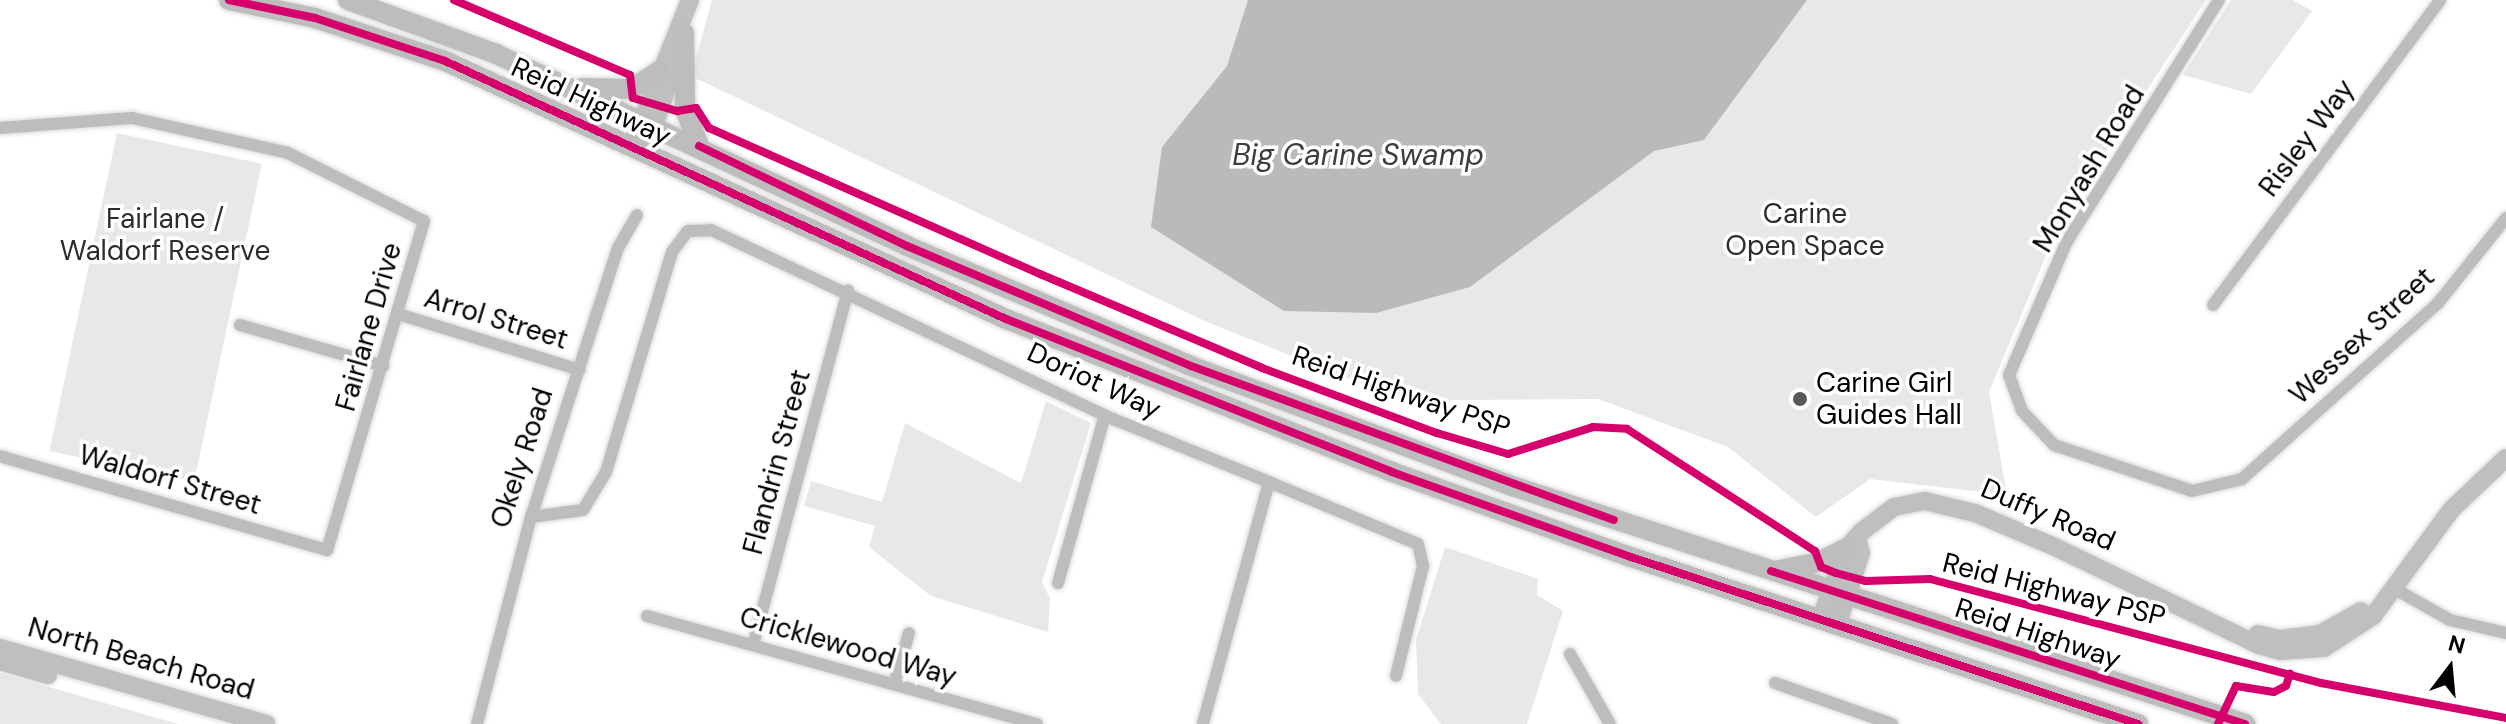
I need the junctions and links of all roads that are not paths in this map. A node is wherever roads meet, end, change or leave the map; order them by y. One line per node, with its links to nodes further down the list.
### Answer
1 (229, 0): 12 (highway, Reid Highway)
2 (348, 0): 8 (highway, Reid Highway)
3 (2219, 0): 24 (street, Monyash Road)
4 (2440, 0): 16 (street, Risley Way)
5 (688, 4): 6 (main road); 7 (main road)
6 (684, 33): 9 (main road); 11 (highway)
7 (659, 71): 8 (highway); 9 (main road)
8 (570, 87): 9 (highway, Reid Highway)
9 (648, 122): 11 (highway, Reid Highway); 12 (main road)
10 (0, 128): 17 (street, Fairlane Drive)
11 (699, 146): 29 (highway, Reid Highway)
12 (639, 148): 34 (highway, Reid Highway)
13 (637, 215): 20 (street, Okely Road)
14 (2506, 218): 24 (street, Wessex Street)
15 (848, 291): 21 (street, Doriot Way); 26 (street, Doriot Way); 37 (street, Flandrin Street)
16 (2213, 305)
17 (398, 314): 19 (street, Fairlane Drive); 20 (street, Arrol Street)
18 (240, 325): 19 (street)
19 (383, 366): 28 (street, Fairlane Drive)
20 (580, 370): 26 (street, Okely Road)
21 (1105, 415): 25 (street, Doriot Way); 30 (street)
22 (0, 456): 28 (street, Waldorf Street)
23 (2506, 458): 31 (main road, Duffy Road)
24 (2242, 479)
25 (1269, 482): 41 (street, Doriot Way); 49 (street)
26 (531, 517): 47 (street, Okely Road)
27 (1852, 543): 29 (highway); 31 (main road, Duffy Road); 32 (main road, Duffy Road)
28 (327, 550)
29 (1771, 571): 32 (highway, Reid Highway)
30 (1058, 583)
31 (2393, 588): 36 (street)
32 (1839, 593): 34 (main road, Duffy Road); 44 (highway, Reid Highway)
33 (647, 616): 37 (street, Cricklewood Way)
34 (1828, 623): 52 (highway, Reid Highway)
35 (909, 633): 43 (street)
36 (2506, 633)
37 (753, 645): 43 (street, Cricklewood Way)
38 (0, 648): 46 (main road, North Beach Road)
39 (1570, 654): 50 (street)
40 (0, 661): 45 (main road, North Beach Road)
41 (1396, 676)
42 (1775, 683): 51 (street)
43 (894, 684): 48 (street, Cricklewood Way)
44 (2220, 718): 53 (highway, Reid Highway)
45 (220, 724)
46 (266, 724)
47 (477, 724)
48 (1037, 724)
49 (1203, 724)
50 (1610, 724)
51 (1892, 724)
52 (2138, 724)
53 (2245, 724)

